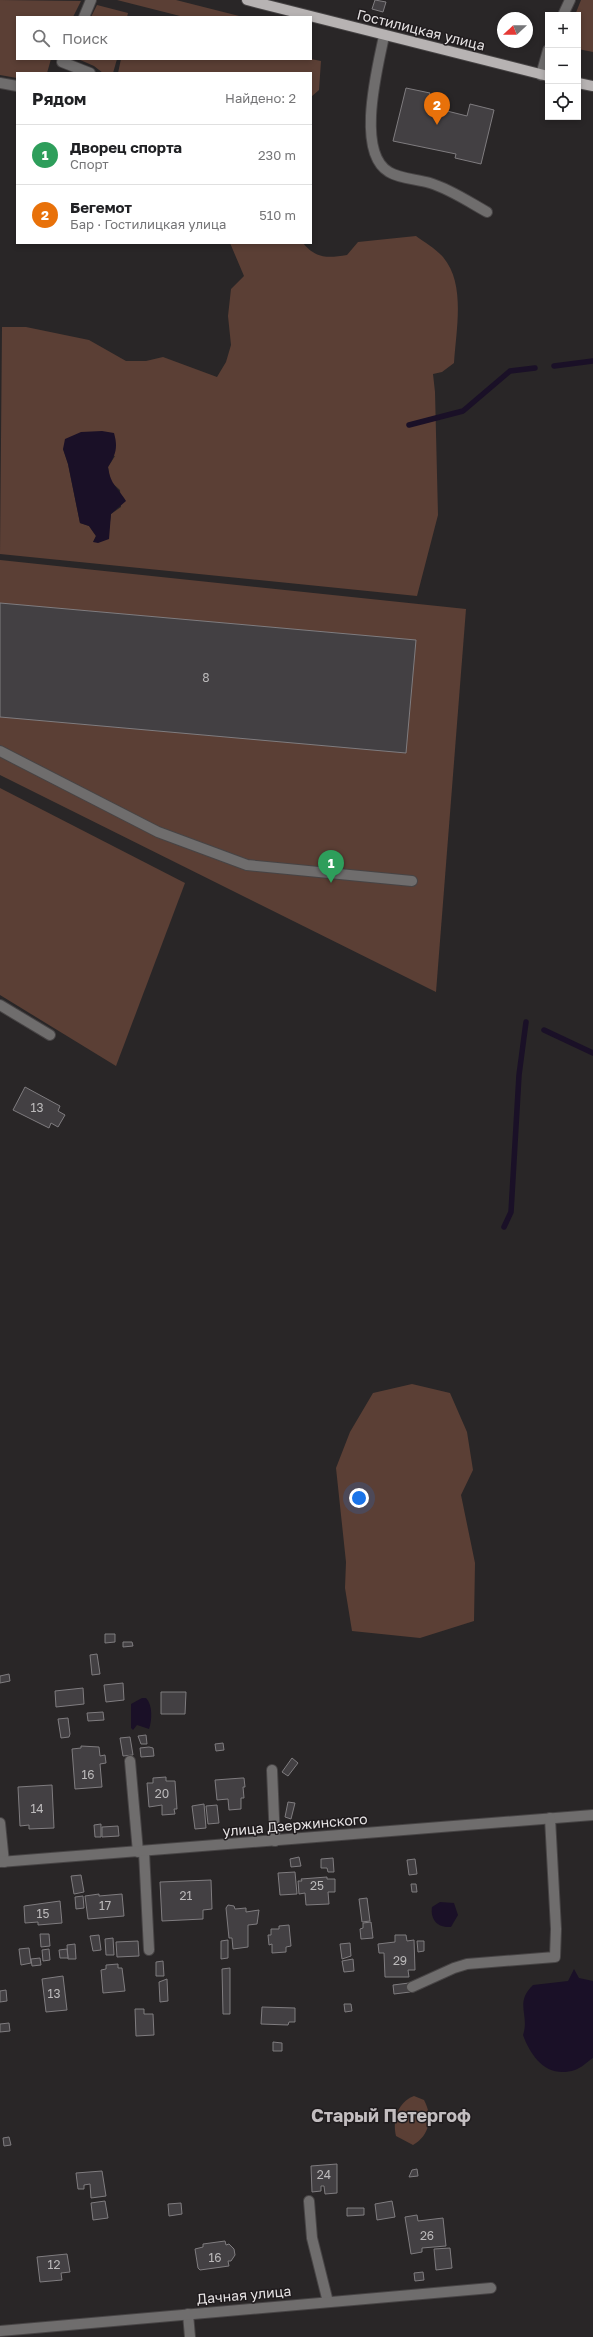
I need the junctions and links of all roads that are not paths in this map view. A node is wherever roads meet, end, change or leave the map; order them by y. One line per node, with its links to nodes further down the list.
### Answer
1 (91, 0): 5 (street)
2 (247, 0): 6 (main road, Гостилицкая улица)
3 (570, 0): 4 (street)
4 (564, 12)
5 (84, 16)
6 (308, 16)
7 (312, 17): 8 (main road, Гостилицкая улица)
8 (384, 36): 12 (main road, Гостилицкая улица); 17 (street)
9 (62, 61): 10 (street); 11 (street)
10 (59, 72)
11 (88, 72)
12 (545, 75)
13 (0, 83): 15 (street)
14 (581, 84): 16 (main road)
15 (16, 86)
16 (593, 86)
17 (487, 212)
18 (0, 751): 19 (street)
19 (412, 881)
20 (0, 1005): 21 (street)
21 (50, 1035)
22 (130, 1761): 28 (street)
23 (272, 1770): 27 (street)
24 (593, 1815): 25 (street, улица Дзержинского)
25 (550, 1818): 27 (street, улица Дзержинского); 31 (street)
26 (0, 1823): 29 (street)
27 (275, 1841): 28 (street, улица Дзержинского)
28 (141, 1852): 29 (street, улица Дзержинского); 30 (street)
29 (2, 1862)
30 (149, 1950)
31 (412, 1987)
32 (309, 2200): 34 (street)
33 (491, 2288): 34 (street, Дачная улица)
34 (328, 2302): 35 (street, Дачная улица)
35 (188, 2314): 36 (street, Дачная улица); 37 (street)
36 (0, 2331)
37 (190, 2337)

